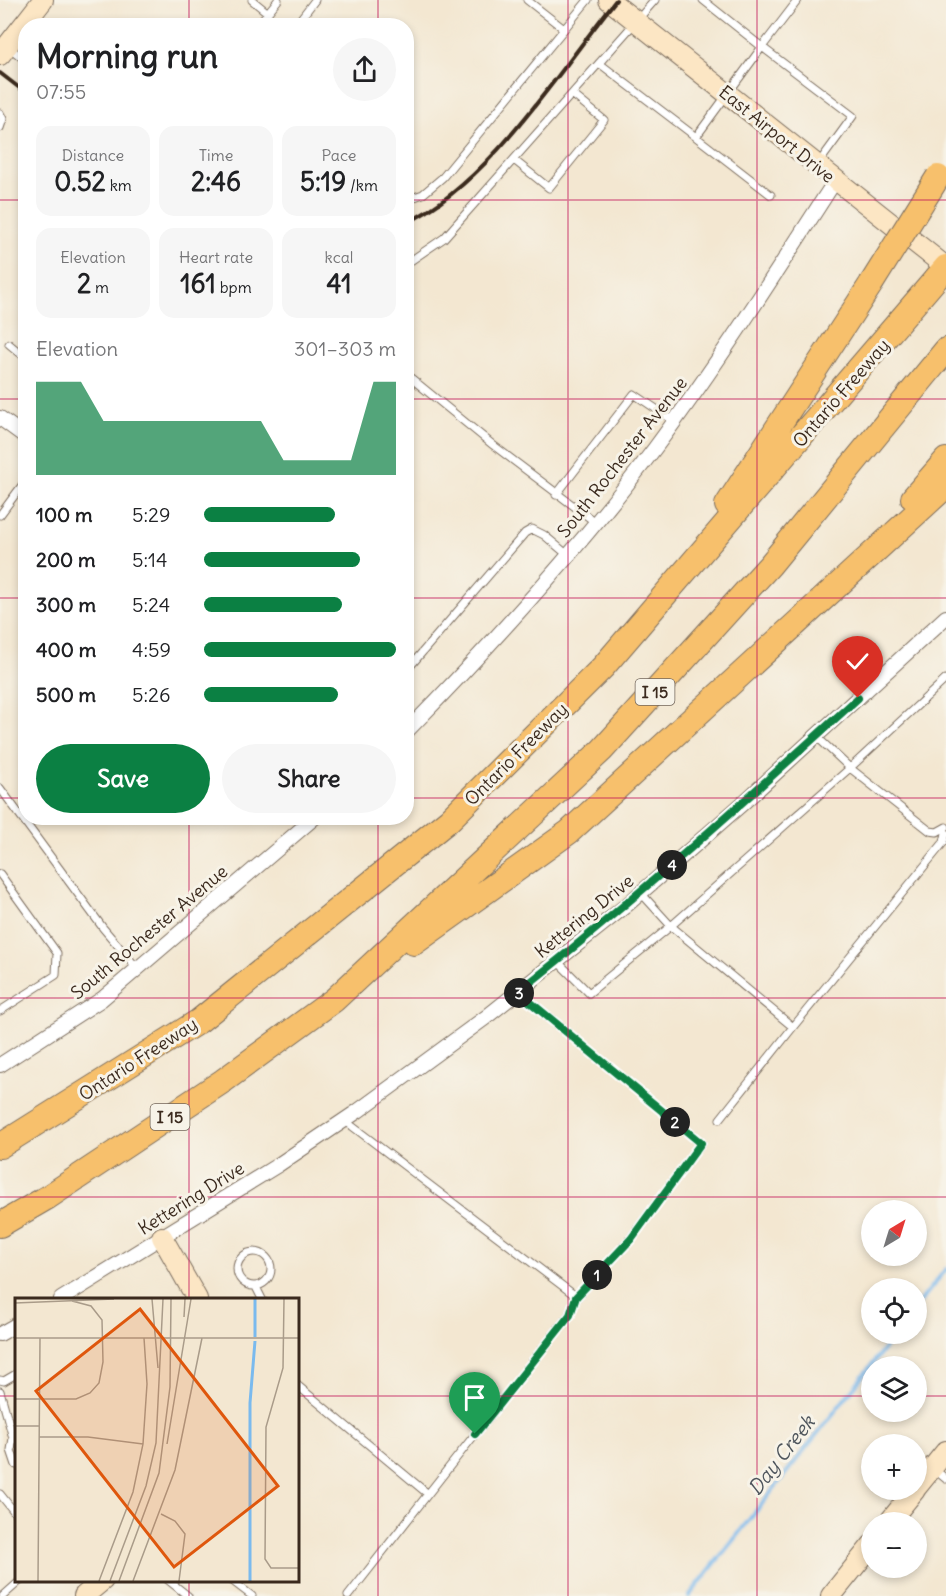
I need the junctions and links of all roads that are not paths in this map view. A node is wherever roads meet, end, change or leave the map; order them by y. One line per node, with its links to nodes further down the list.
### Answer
1 (43, 0): 12 (main road)
2 (252, 0): 11 (lane)
3 (278, 0): 11 (lane)
4 (315, 0): 14 (lane)
5 (527, 0): 16 (lane)
6 (588, 0): 16 (lane)
7 (609, 0): 15 (main road, East Airport Drive)
8 (655, 0): 15 (lane)
9 (703, 0): 18 (lane)
10 (798, 0): 18 (lane)
11 (268, 13): 13 (lane)
12 (29, 18)
13 (264, 18)
14 (301, 18)
15 (636, 22): 21 (lane); 23 (main road, East Airport Drive)
16 (564, 29): 32 (lane)
17 (18, 33): 19 (main road)
18 (762, 47): 23 (lane); 28 (lane)
19 (4, 51): 20 (lane)
20 (18, 57)
21 (599, 63): 22 (lane); 26 (lane)
22 (572, 94): 27 (lane); 27 (lane)
23 (728, 95): 26 (lane); 28 (main road, East Airport Drive)
24 (0, 113): 25 (lane)
25 (0, 128)
26 (696, 137): 31 (lane)
27 (514, 160): 33 (lane)
28 (816, 166): 30 (main road, East Airport Drive)
29 (942, 171): 50 (highway, bridge)
30 (835, 181): 34 (main road, East Airport Drive); 39 (street, South Rochester Avenue)
31 (771, 195)
32 (414, 197)
33 (414, 259)
34 (946, 267): 50 (highway, Ontario Freeway)
35 (9, 344): 36 (lane)
36 (18, 351)
37 (945, 351): 69 (highway, I 15)
38 (414, 380): 45 (lane)
39 (674, 421): 45 (lane); 47 (street, South Rochester Avenue)
40 (2, 424): 41 (street)
41 (18, 433)
42 (946, 460): 49 (highway)
43 (946, 486): 49 (highway)
44 (18, 490): 46 (lane)
45 (556, 495): 47 (lane)
46 (0, 514)
47 (595, 522): 48 (street, South Rochester Avenue)
48 (569, 556): 52 (lane); 54 (street, South Rochester Avenue)
49 (838, 583): 69 (highway)
50 (673, 587): 75 (highway, Ontario Freeway)
51 (946, 617): 55 (street, Kettering Drive)
52 (414, 662)
53 (946, 679): 56 (lane)
54 (414, 724)
55 (816, 736): 56 (lane); 64 (street, Kettering Drive)
56 (850, 768): 61 (lane); 65 (lane)
57 (0, 788): 58 (lane)
58 (18, 812)
59 (27, 825): 67 (lane)
60 (306, 825): 67 (street, South Rochester Avenue)
61 (946, 827)
62 (946, 833): 71 (lane)
63 (0, 874): 70 (lane)
64 (640, 893): 65 (lane); 66 (street, Kettering Drive)
65 (671, 926): 66 (lane); 71 (lane)
66 (557, 961): 68 (street, Kettering Drive)
67 (137, 968): 72 (street, South Rochester Avenue)
68 (518, 992): 74 (street, Kettering Drive); 79 (lane)
69 (334, 1000): 76 (highway, I 15)
70 (0, 1011)
71 (793, 1027): 73 (lane)
72 (0, 1065)
73 (720, 1119)
74 (344, 1120): 77 (street, Kettering Drive); 79 (lane)
75 (0, 1146)
76 (0, 1225)
77 (162, 1237): 80 (street, Kettering Drive); 81 (main road)
78 (256, 1287): 78 (lane); 82 (lane)
79 (576, 1297): 93 (lane)
80 (64, 1298)
81 (196, 1298)
82 (262, 1298)
83 (15, 1326): 84 (street)
84 (0, 1334)
85 (15, 1375): 86 (lane)
86 (0, 1380)
87 (298, 1386): 93 (lane)
88 (0, 1390): 90 (lane)
89 (946, 1450): 91 (main road)
90 (15, 1462)
91 (939, 1473)
92 (0, 1494): 96 (lane)
93 (428, 1494): 106 (lane)
94 (907, 1500): 95 (main road)
95 (897, 1512)
96 (15, 1513)
97 (861, 1559): 107 (main road)
98 (20, 1581): 102 (lane)
99 (101, 1581): 103 (main road)
100 (169, 1581): 104 (lane)
101 (232, 1581): 105 (lane)
102 (3, 1596)
103 (84, 1596)
104 (189, 1596)
105 (252, 1596)
106 (348, 1596)
107 (831, 1596)

